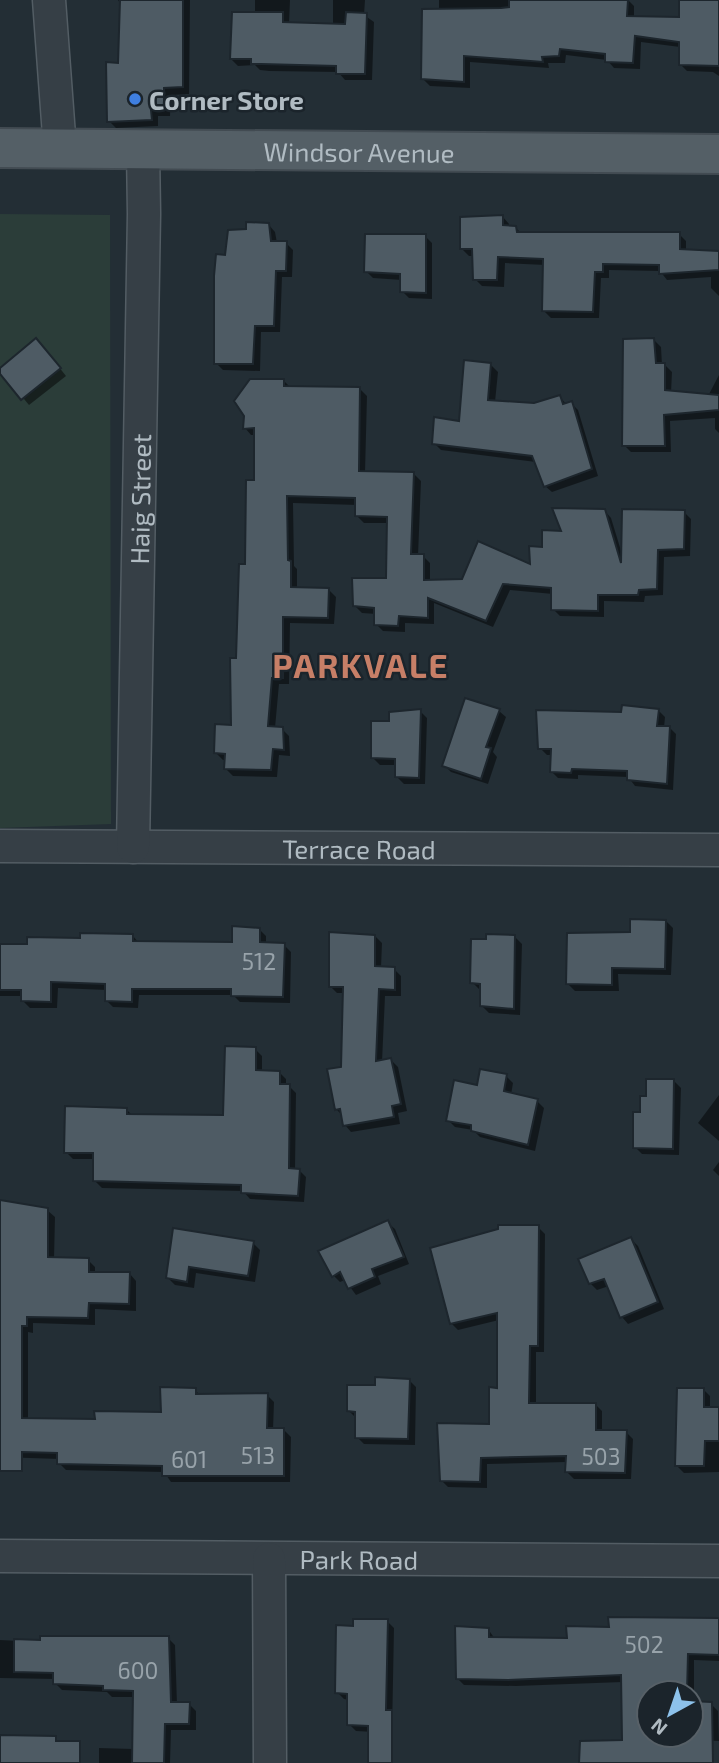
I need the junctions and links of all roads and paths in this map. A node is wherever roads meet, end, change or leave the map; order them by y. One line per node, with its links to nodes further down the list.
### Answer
1 (49, 0): 3 (street)
2 (0, 148): 3 (main road, Windsor Avenue)
3 (60, 149): 4 (main road, Windsor Avenue)
4 (143, 150): 5 (main road, Windsor Avenue); 7 (street, Haig Street)
5 (719, 154)
6 (0, 846): 7 (street, Terrace Road)
7 (133, 847): 8 (street, Terrace Road)
8 (719, 850)
9 (0, 1556): 10 (street, Park Road)
10 (269, 1559): 11 (street, Park Road); 12 (street)
11 (719, 1561)
12 (270, 1763)

